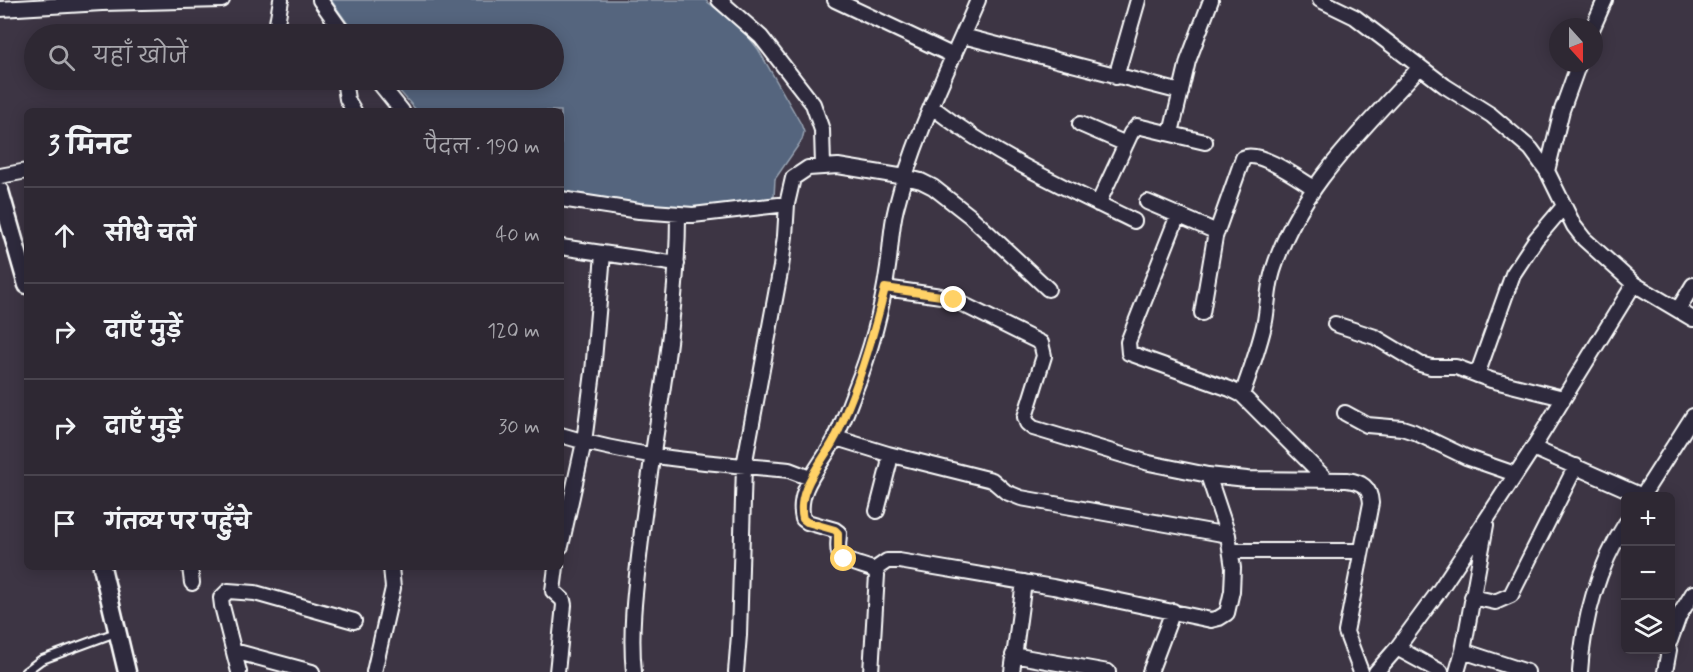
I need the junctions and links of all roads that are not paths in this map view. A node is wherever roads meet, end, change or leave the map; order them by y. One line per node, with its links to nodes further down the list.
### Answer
1 (222, 0): 11 (street)
2 (281, 0): 13 (street)
3 (320, 0): 14 (street)
4 (718, 0): 30 (street)
5 (835, 0): 16 (street)
6 (978, 0): 15 (street)
7 (1138, 0): 19 (street)
8 (1211, 0): 22 (street)
9 (1320, 0): 17 (street)
10 (1605, 0): 12 (street)
11 (0, 9)
12 (1597, 18)
13 (277, 24)
14 (337, 24)
15 (963, 36): 16 (street); 19 (street)
16 (954, 56): 23 (street)
17 (1420, 67): 31 (street); 35 (street)
18 (1576, 72): 31 (street)
19 (1116, 77): 22 (street)
20 (346, 90): 24 (street)
21 (385, 90): 25 (street)
22 (1181, 92): 27 (street)
23 (932, 107): 34 (street); 40 (street)
24 (352, 108)
25 (400, 108)
26 (1080, 124): 29 (street)
27 (1171, 133): 28 (street); 29 (street)
28 (1205, 142)
29 (1126, 144): 40 (street)
30 (824, 166): 34 (street); 39 (street)
31 (1547, 171): 41 (street)
32 (24, 172): 33 (street)
33 (0, 176)
34 (905, 177): 51 (street); 52 (street)
35 (1314, 188): 45 (street); 59 (street)
36 (0, 191): 49 (street)
37 (564, 199): 42 (street)
38 (1147, 202): 43 (street)
39 (787, 204): 42 (street); 69 (street)
40 (1098, 204): 44 (street)
41 (1564, 206): 50 (street); 58 (street)
42 (678, 215): 48 (street)
43 (1178, 215): 45 (street); 59 (street)
44 (1134, 221)
45 (1217, 232): 55 (street)
46 (564, 248): 47 (street)
47 (603, 254): 48 (street); 65 (street)
48 (677, 264): 68 (street)
49 (24, 275)
50 (1634, 284): 54 (street); 60 (street)
51 (885, 288): 64 (street); 72 (street)
52 (1048, 289)
53 (1691, 293): 54 (street)
54 (1678, 310): 56 (street)
55 (1202, 313)
56 (1693, 319)
57 (1335, 324): 58 (street)
58 (1477, 375): 60 (street)
59 (1242, 395): 74 (street)
60 (1563, 398): 66 (street)
61 (1345, 412): 71 (street)
62 (1693, 416): 76 (street)
63 (564, 436): 65 (street)
64 (836, 438): 67 (street); 73 (street)
65 (584, 442): 68 (street); 79 (street)
66 (1533, 448): 70 (street); 71 (street)
67 (888, 454): 77 (street); 81 (street)
68 (651, 456): 69 (street); 108 (street)
69 (744, 465): 73 (street); 109 (street)
70 (1576, 466): 75 (street); 92 (street)
71 (1515, 474): 78 (street)
72 (1208, 475): 74 (street); 81 (street)
73 (810, 478): 88 (street)
74 (1327, 480): 83 (street)
75 (1633, 492)
76 (1645, 492)
77 (877, 511)
78 (1488, 514): 92 (street); 97 (street)
79 (564, 532)
80 (1621, 532): 119 (street)
81 (1228, 535): 82 (street)
82 (1232, 551): 83 (street); 93 (street)
83 (1360, 551): 114 (street)
84 (103, 570): 96 (street)
85 (190, 570): 90 (street)
86 (392, 570): 106 (street)
87 (556, 570): 107 (street)
88 (874, 570): 89 (street); 110 (street)
89 (1024, 582): 93 (street); 101 (street)
90 (192, 583)
91 (1693, 593): 95 (street)
92 (1472, 597): 99 (street)
93 (1173, 611): 113 (street)
94 (354, 621): 98 (street)
95 (1675, 628)
96 (117, 632): 102 (lane); 103 (street)
97 (1397, 648): 115 (street); 116 (street)
98 (234, 651): 104 (street); 105 (street)
99 (1463, 651): 117 (street); 118 (street)
100 (1668, 654): 120 (street)
101 (1013, 655): 111 (street); 112 (street)
102 (25, 672)
103 (127, 672)
104 (239, 672)
105 (312, 672)
106 (374, 672)
107 (557, 672)
108 (633, 672)
109 (736, 672)
110 (871, 672)
111 (1012, 672)
112 (1108, 672)
113 (1150, 672)
114 (1361, 672)
115 (1376, 672)
116 (1441, 672)
117 (1457, 672)
118 (1527, 672)
119 (1580, 672)
120 (1665, 672)

